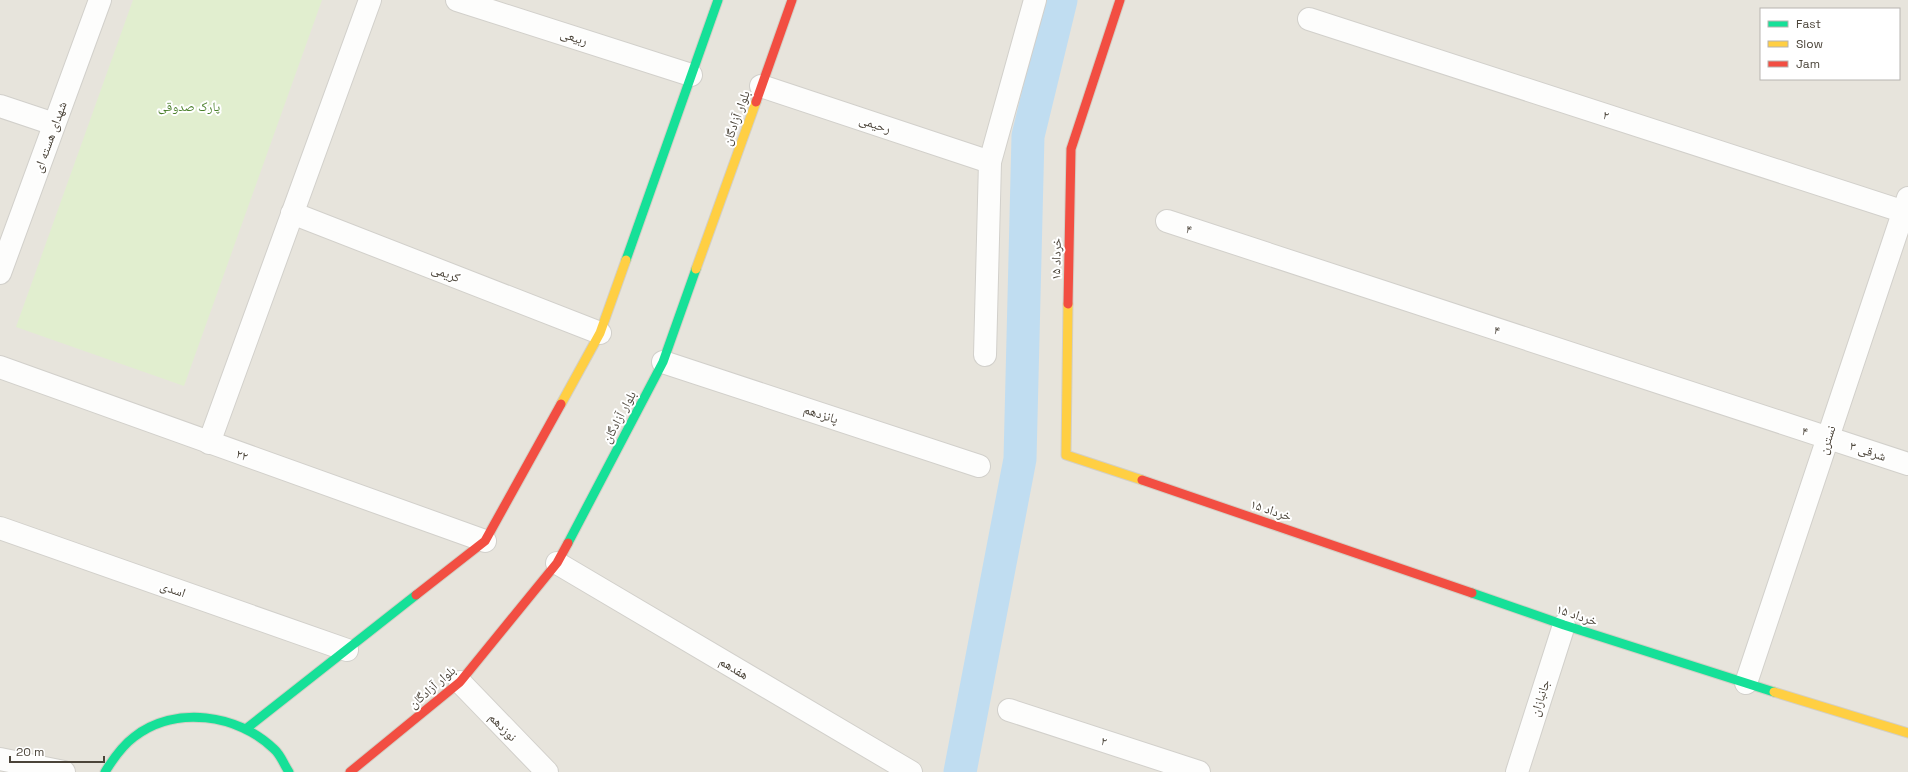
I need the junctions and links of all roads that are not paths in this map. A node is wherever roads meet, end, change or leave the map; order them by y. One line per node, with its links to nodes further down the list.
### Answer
1 (100, 0): 12 (street, شهدای هسته ای)
2 (370, 0): 15 (street)
3 (457, 0): 9 (street, ربیعی)
4 (718, 0): 9 (main road)
5 (792, 0): 10 (main road, بلوار آزادگان)
6 (1035, 0): 13 (street)
7 (1120, 0): 29 (main road, ۱۵ خرداد)
8 (1309, 19): 14 (street, ۲)
9 (691, 75): 18 (main road)
10 (761, 86): 13 (street, رحیمی); 20 (main road, بلوار آزادگان)
11 (0, 106): 12 (street)
12 (54, 124): 17 (street, شهدای هسته ای)
13 (990, 162): 19 (street)
14 (1906, 207): 22 (street, نسترن)
15 (292, 213): 18 (street, کریمی); 23 (street)
16 (1167, 222): 22 (street, ۴)
17 (0, 273)
18 (600, 333): 27 (main road)
19 (985, 355)
20 (663, 362): 25 (street, پانزدهم); 28 (main road, بلوار آزادگان)
21 (0, 367): 23 (street, ۲۲)
22 (1828, 438): 24 (street, ۳ شرقی); 32 (street, نسترن)
23 (209, 443): 27 (street, ۲۲)
24 (1908, 464)
25 (979, 466)
26 (0, 528): 30 (street, اسدی)
27 (485, 541): 30 (main road)
28 (557, 563): 31 (main road, بلوار آزادگان); 42 (street, هفدهم)
29 (1564, 625): 32 (main road, ۱۵ خرداد); 44 (street, جانبازان)
30 (347, 650): 34 (main road)
31 (460, 682): 40 (main road, بلوار آزادگان); 41 (street, نوزدهم)
32 (1746, 683): 35 (main road, ۱۵ خرداد)
33 (1009, 710): 43 (street, ۲)
34 (246, 728): 38 (main road); 39 (main road)
35 (1908, 733)
36 (0, 760): 37 (street)
37 (64, 772)
38 (105, 772)
39 (289, 772)
40 (350, 772)
41 (547, 772)
42 (911, 772)
43 (1199, 772)
44 (1517, 772)

